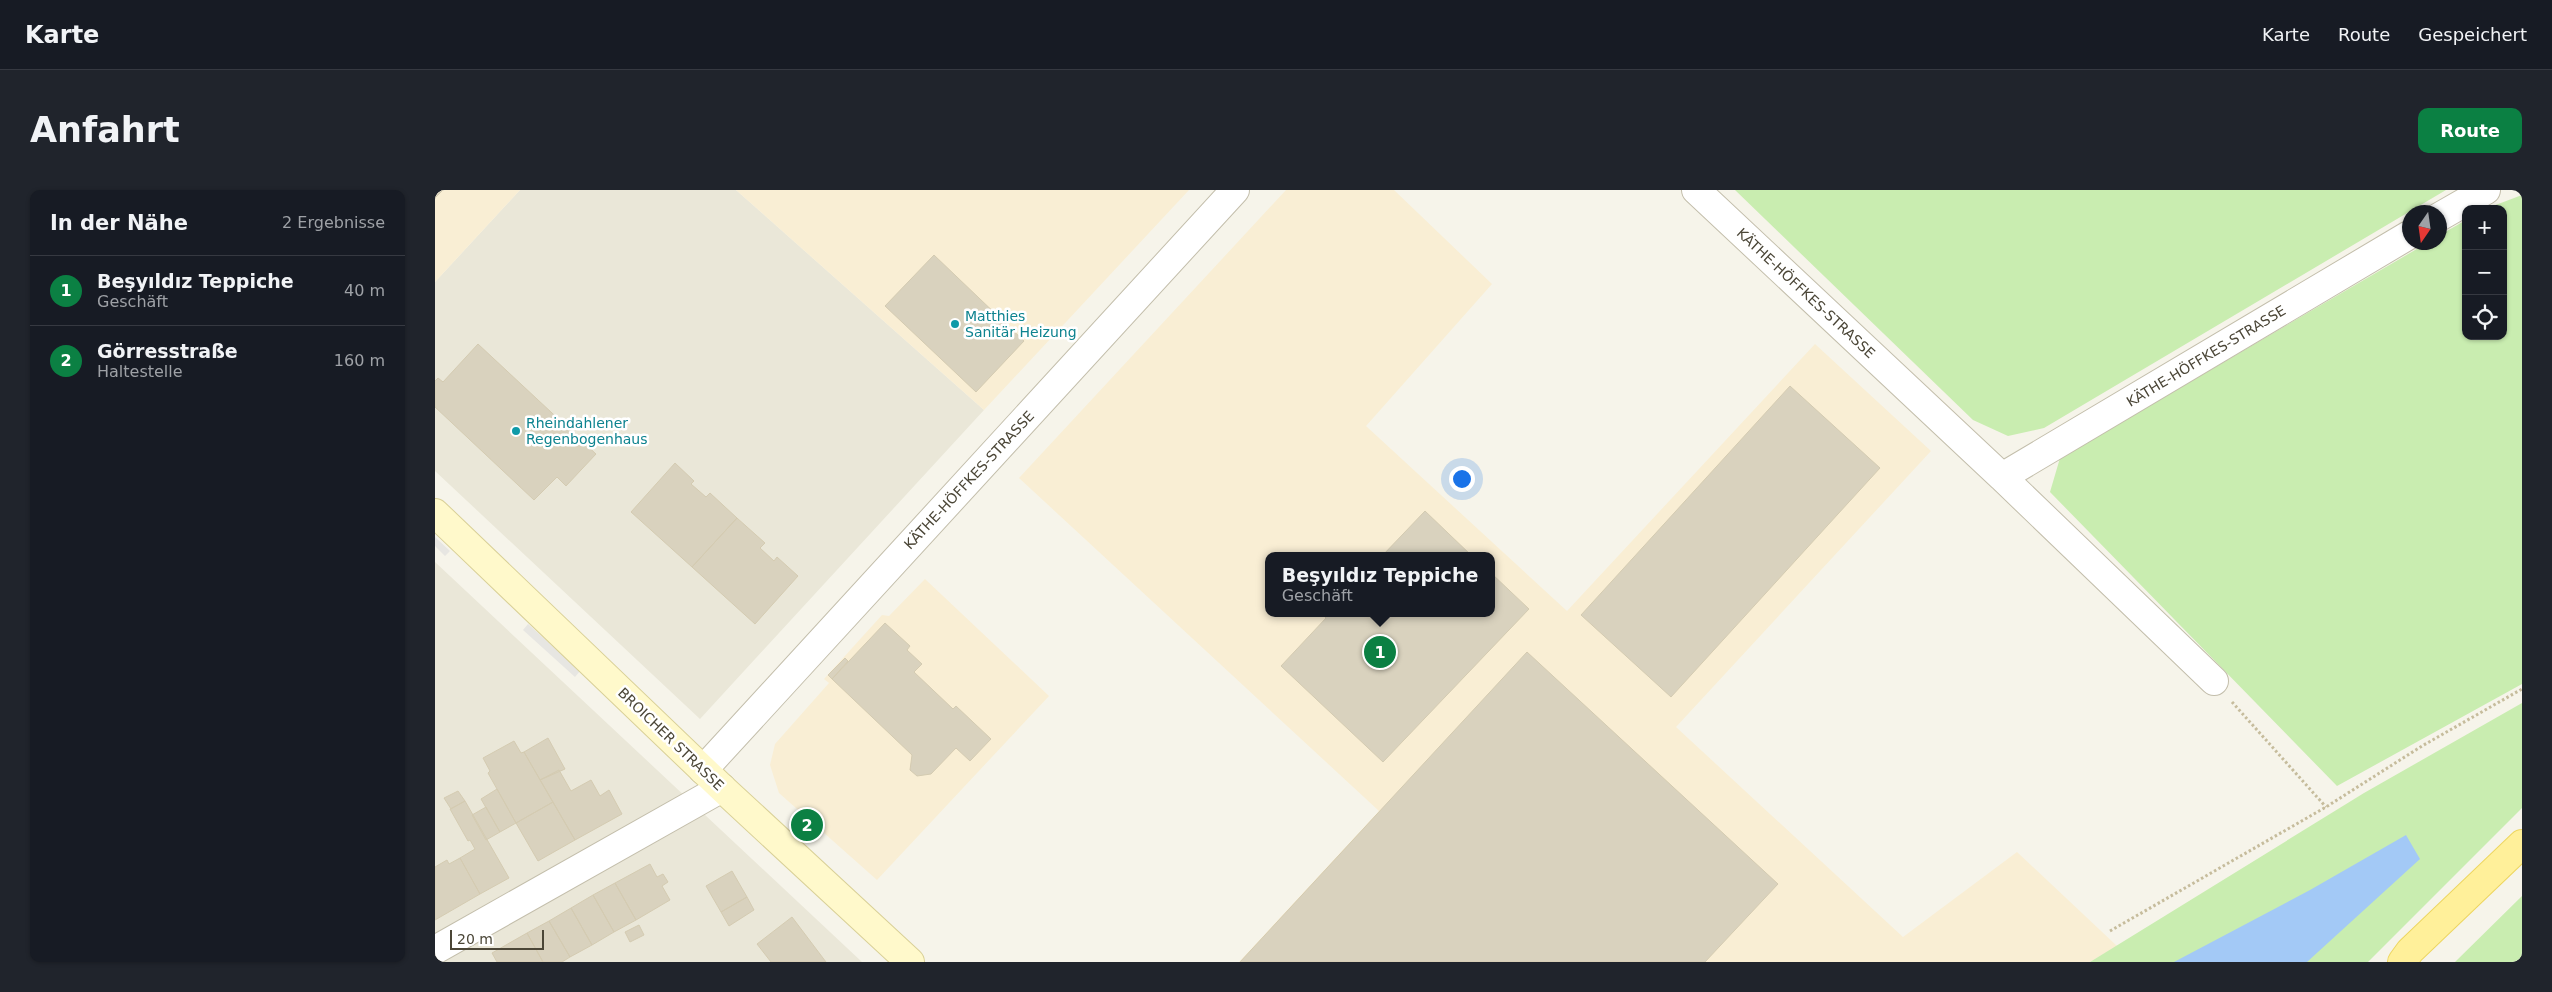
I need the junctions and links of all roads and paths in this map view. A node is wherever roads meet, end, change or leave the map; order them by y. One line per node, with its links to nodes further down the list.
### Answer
1 (1235, 190): 10 (street, KÄTHE-HÖFFKES-STRASSE)
2 (1696, 190): 6 (street, KÄTHE-HÖFFKES-STRASSE)
3 (2486, 190): 4 (street)
4 (2447, 213)
5 (2402, 239): 6 (street, KÄTHE-HÖFFKES-STRASSE)
6 (2002, 477): 8 (street, KÄTHE-HÖFFKES-STRASSE)
7 (435, 513): 10 (street, BROICHER STRASSE)
8 (2214, 681): 11 (path)
9 (2522, 690): 11 (path)
10 (712, 779): 14 (street, KÄTHE-HÖFFKES-STRASSE); 15 (street, BROICHER STRASSE)
11 (2326, 807): 13 (path)
12 (2522, 844): 16 (main road)
13 (2110, 931)
14 (435, 950)
15 (909, 962)
16 (2402, 962)

